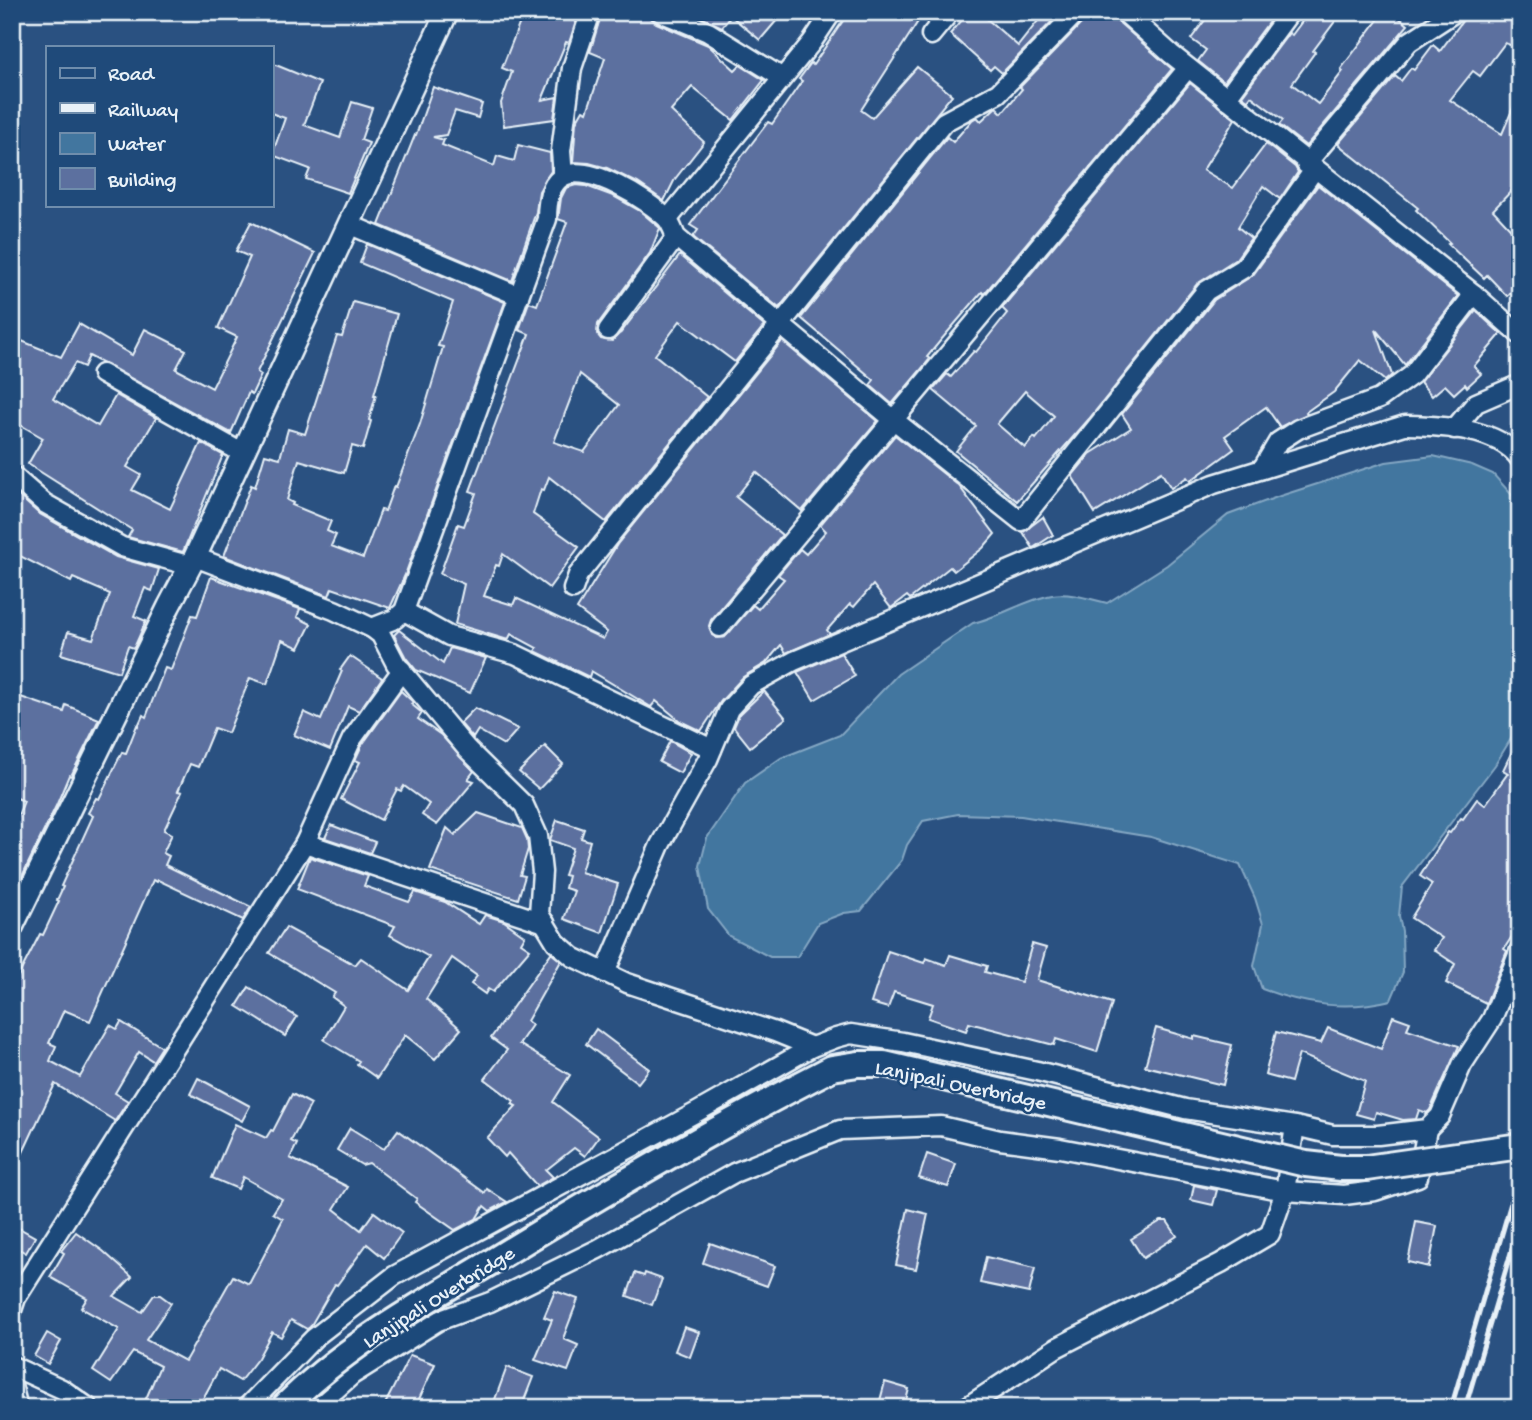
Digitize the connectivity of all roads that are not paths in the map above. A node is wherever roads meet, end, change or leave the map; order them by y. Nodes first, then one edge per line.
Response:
1 (447, 12) edge
2 (591, 12) edge
3 (660, 12) edge
4 (832, 12) edge
5 (950, 12) edge
6 (1077, 12) edge
7 (1124, 12) edge
8 (1290, 12) edge
9 (1455, 12) edge
10 (931, 35) dead end
11 (1188, 68) junction
12 (781, 77) junction
13 (1226, 99) junction
14 (1310, 167) junction
15 (562, 176) junction
16 (668, 219) junction
17 (348, 224) junction
18 (676, 237) junction
19 (1474, 294) junction
20 (519, 296) junction
21 (779, 325) junction
22 (608, 330) dead end
23 (1520, 335) edge
24 (102, 374) dead end
25 (1520, 384) edge
26 (894, 420) junction
27 (1454, 429) junction
28 (242, 453) junction
29 (1520, 459) edge
30 (1262, 469) junction
31 (12, 475) edge
32 (193, 561) junction
33 (573, 589) dead end
34 (404, 611) junction
35 (720, 627) dead end
36 (372, 628) junction
37 (402, 670) junction
38 (712, 748) junction
39 (305, 843) junction
40 (545, 923) junction
41 (12, 927) edge
42 (1520, 950) edge
43 (605, 972) junction
44 (812, 1047) junction
45 (1295, 1126) junction
46 (1427, 1129) junction
47 (1520, 1146) edge
48 (1285, 1191) junction
49 (12, 1310) edge
50 (12, 1366) edge
51 (12, 1385) edge
52 (18, 1408) edge
53 (89, 1408) edge
54 (246, 1408) edge
55 (283, 1408) edge
56 (315, 1408) edge
57 (965, 1408) edge

1 - 17 street
2 - 15 street
3 - 12 street
4 - 12 street
5 - 10 street
6 - 21 street
7 - 11 street
8 - 13 street
9 - 14 street
11 - 13 street
11 - 26 street
12 - 16 street
13 - 14 street
14 - 19 street
14 - 26 street
15 - 16 street
15 - 20 street
16 - 18 street
17 - 20 street
17 - 28 street
18 - 21 street
18 - 22 street
19 - 23 street
19 - 30 street
20 - 34 street
21 - 26 street
21 - 33 street
24 - 28 street
25 - 27 street
26 - 35 street
27 - 29 street
27 - 30 street
28 - 32 street
30 - 38 street
31 - 32 street
32 - 36 street
32 - 41 street
34 - 36 street
34 - 38 street
36 - 37 street
37 - 39 street
37 - 40 street
38 - 43 street
39 - 40 street
39 - 49 street
40 - 43 street
42 - 46 street
43 - 44 street
44 - 45 street
44 - 54 street
45 - 46 street
45 - 48 street
46 - 48 street
47 - 55 main road, Lanjipali Overbridge, bridge
48 - 56 street
48 - 57 street
50 - 53 street
51 - 52 street

